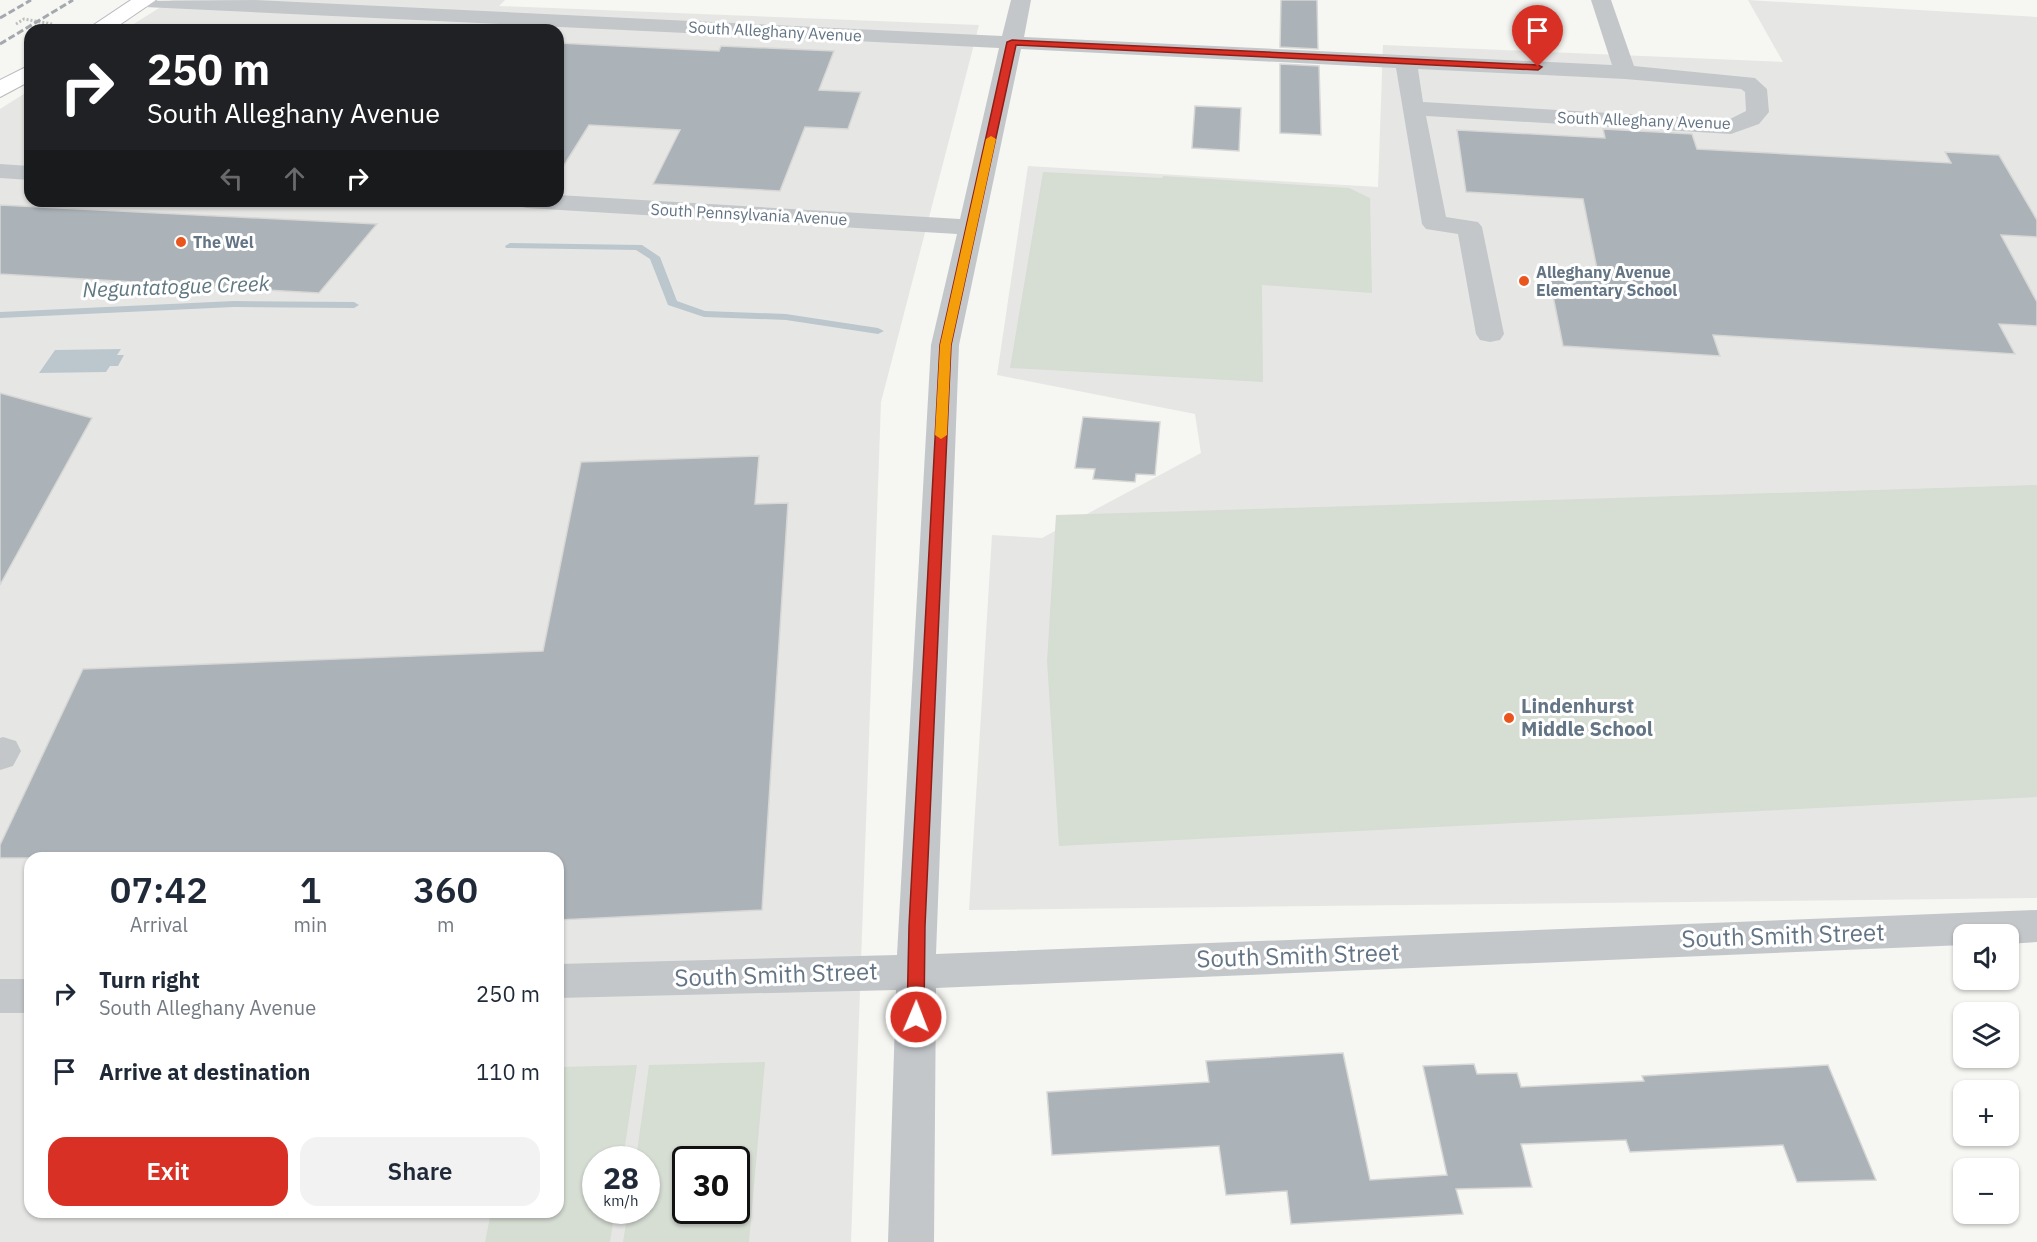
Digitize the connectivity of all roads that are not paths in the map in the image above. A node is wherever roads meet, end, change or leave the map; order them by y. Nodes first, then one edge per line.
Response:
1 (146, 0) edge
2 (1021, 0) edge
3 (1601, 0) edge
4 (108, 24) edge
5 (1012, 42) junction
6 (1406, 61) junction
7 (1625, 72) junction
8 (24, 76) edge
9 (0, 90) edge
10 (1413, 108) junction
11 (0, 171) edge
12 (24, 173) edge
13 (564, 203) edge
14 (972, 227) junction
15 (1490, 334) dead end
16 (2037, 926) edge
17 (917, 972) junction
18 (564, 981) edge
19 (0, 996) edge
20 (24, 996) edge
21 (911, 1242) edge

1 - 4 main road
1 - 5 street, South Alleghany Avenue
2 - 5 street
3 - 7 street
5 - 6 street, South Alleghany Avenue
5 - 14 street
6 - 7 street, South Alleghany Avenue
6 - 10 street
7 - 10 street, South Alleghany Avenue
8 - 9 main road
10 - 15 street
11 - 12 street
13 - 14 street, South Pennsylvania Avenue
14 - 17 street
16 - 17 street, South Smith Street
17 - 18 street, South Smith Street
17 - 21 street
19 - 20 street

